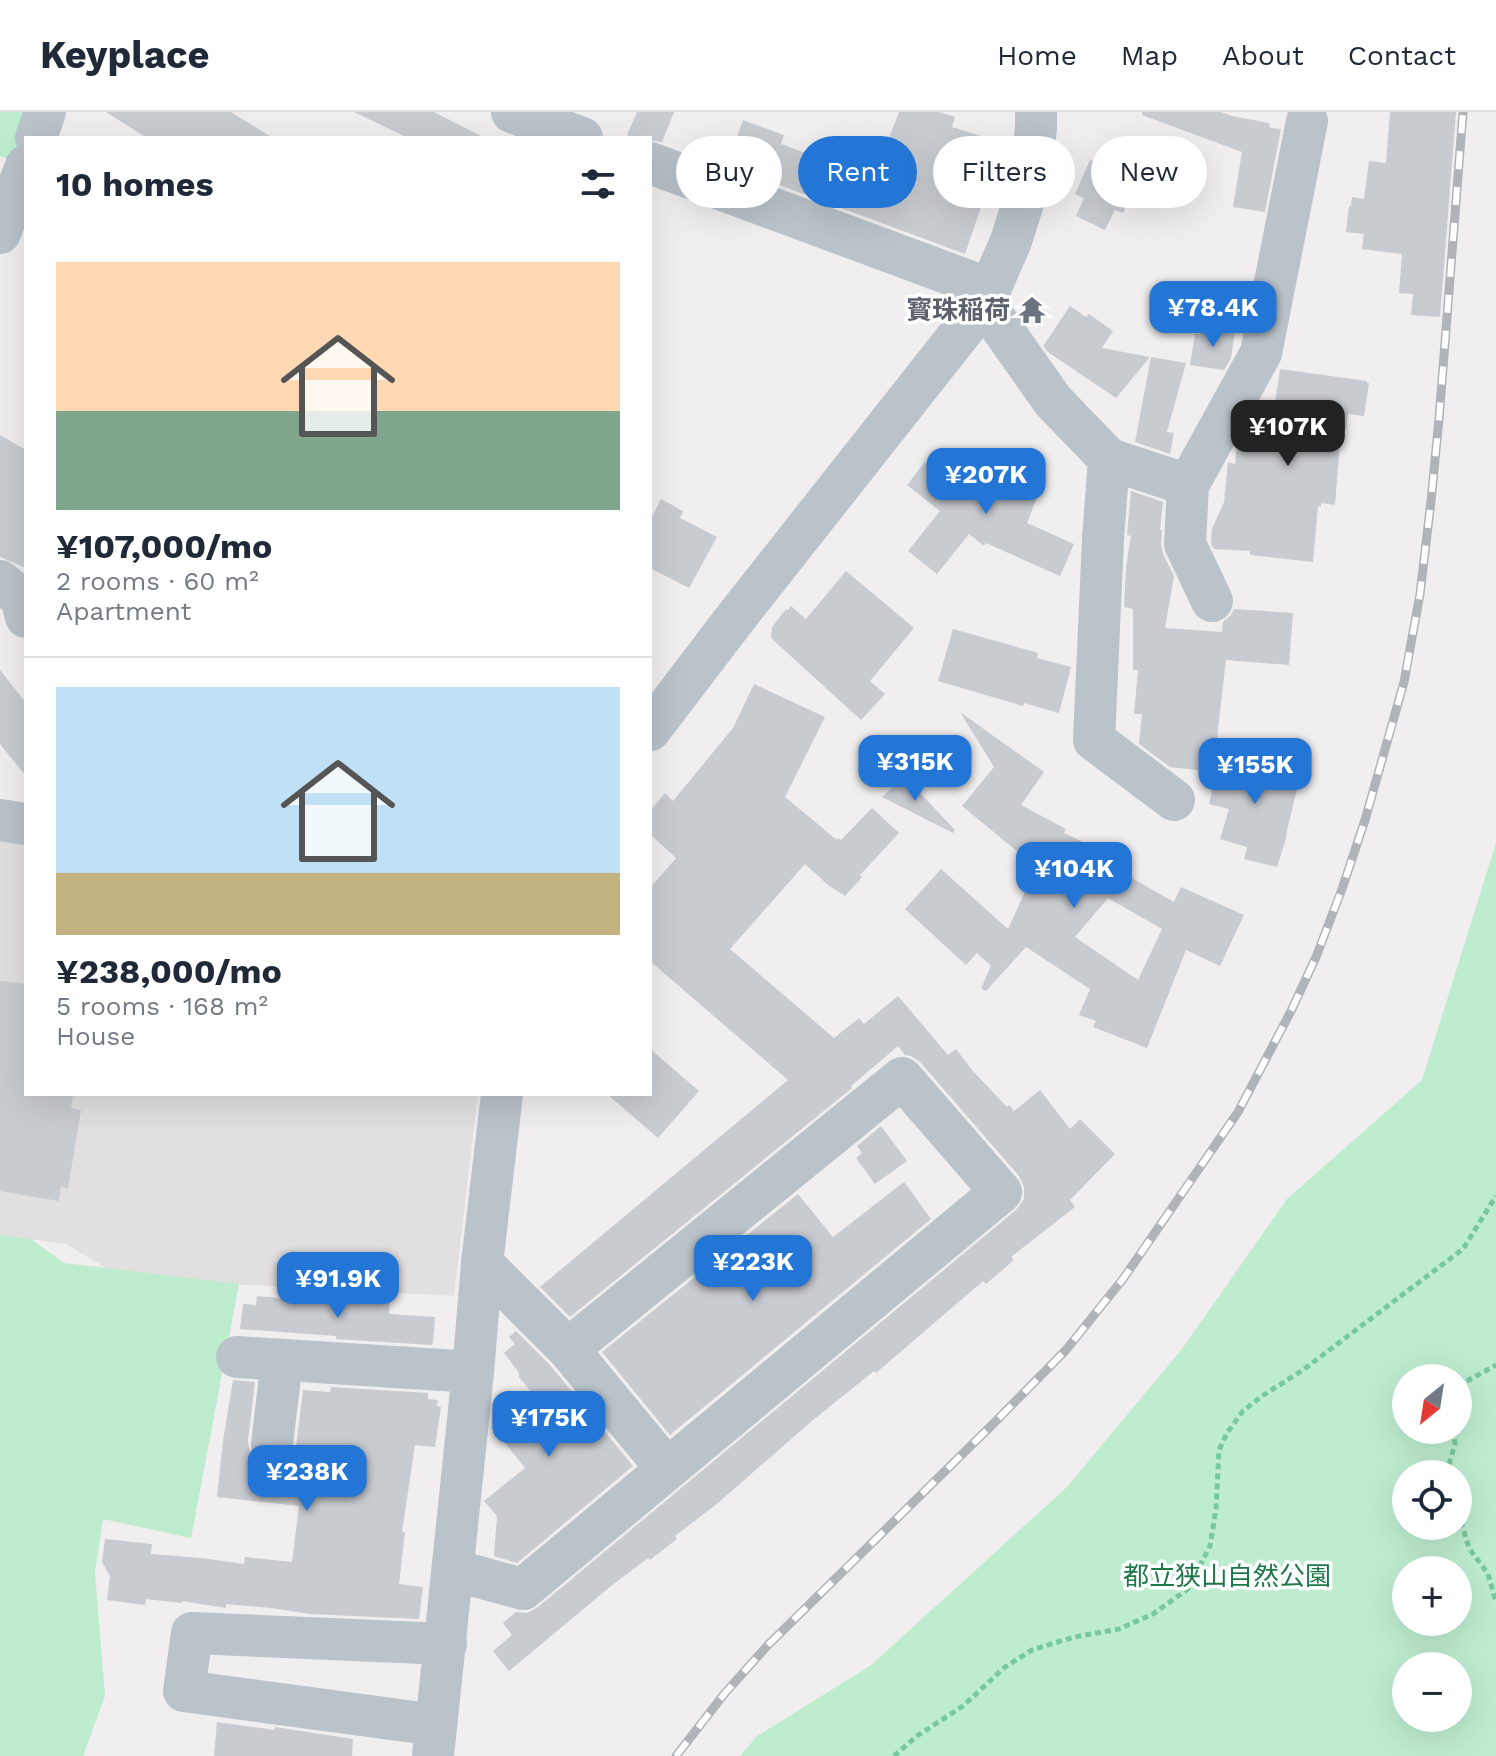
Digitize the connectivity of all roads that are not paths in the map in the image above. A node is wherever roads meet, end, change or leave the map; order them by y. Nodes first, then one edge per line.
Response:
1 (45, 112) edge
2 (512, 112) edge
3 (1036, 112) edge
4 (1307, 121) dead end
5 (37, 136) edge
6 (577, 136) edge
7 (652, 164) edge
8 (24, 171) edge
9 (0, 233) edge
10 (987, 296) junction
11 (1109, 459) junction
12 (1188, 485) junction
13 (0, 581) edge
14 (1212, 601) dead end
15 (24, 609) edge
16 (652, 727) edge
17 (1174, 800) dead end
18 (0, 820) edge
19 (24, 824) edge
20 (502, 1096) edge
21 (482, 1263) junction
22 (568, 1349) junction
23 (237, 1357) dead end
24 (282, 1360) junction
25 (473, 1372) junction
26 (272, 1444) dead end
27 (667, 1469) junction
28 (453, 1570) junction
29 (446, 1644) junction
30 (435, 1741) edge

1 - 5 street
2 - 6 street
3 - 10 street
4 - 12 street
7 - 10 street
8 - 9 street
10 - 11 street
10 - 16 street
11 - 12 street
11 - 17 street
12 - 14 street
13 - 15 street
18 - 19 street
20 - 21 street
21 - 22 street
21 - 25 street
22 - 27 street
22 - 27 street
23 - 24 street
24 - 25 street
24 - 26 street
25 - 28 street
27 - 28 street
28 - 29 street
29 - 30 street
29 - 30 street

